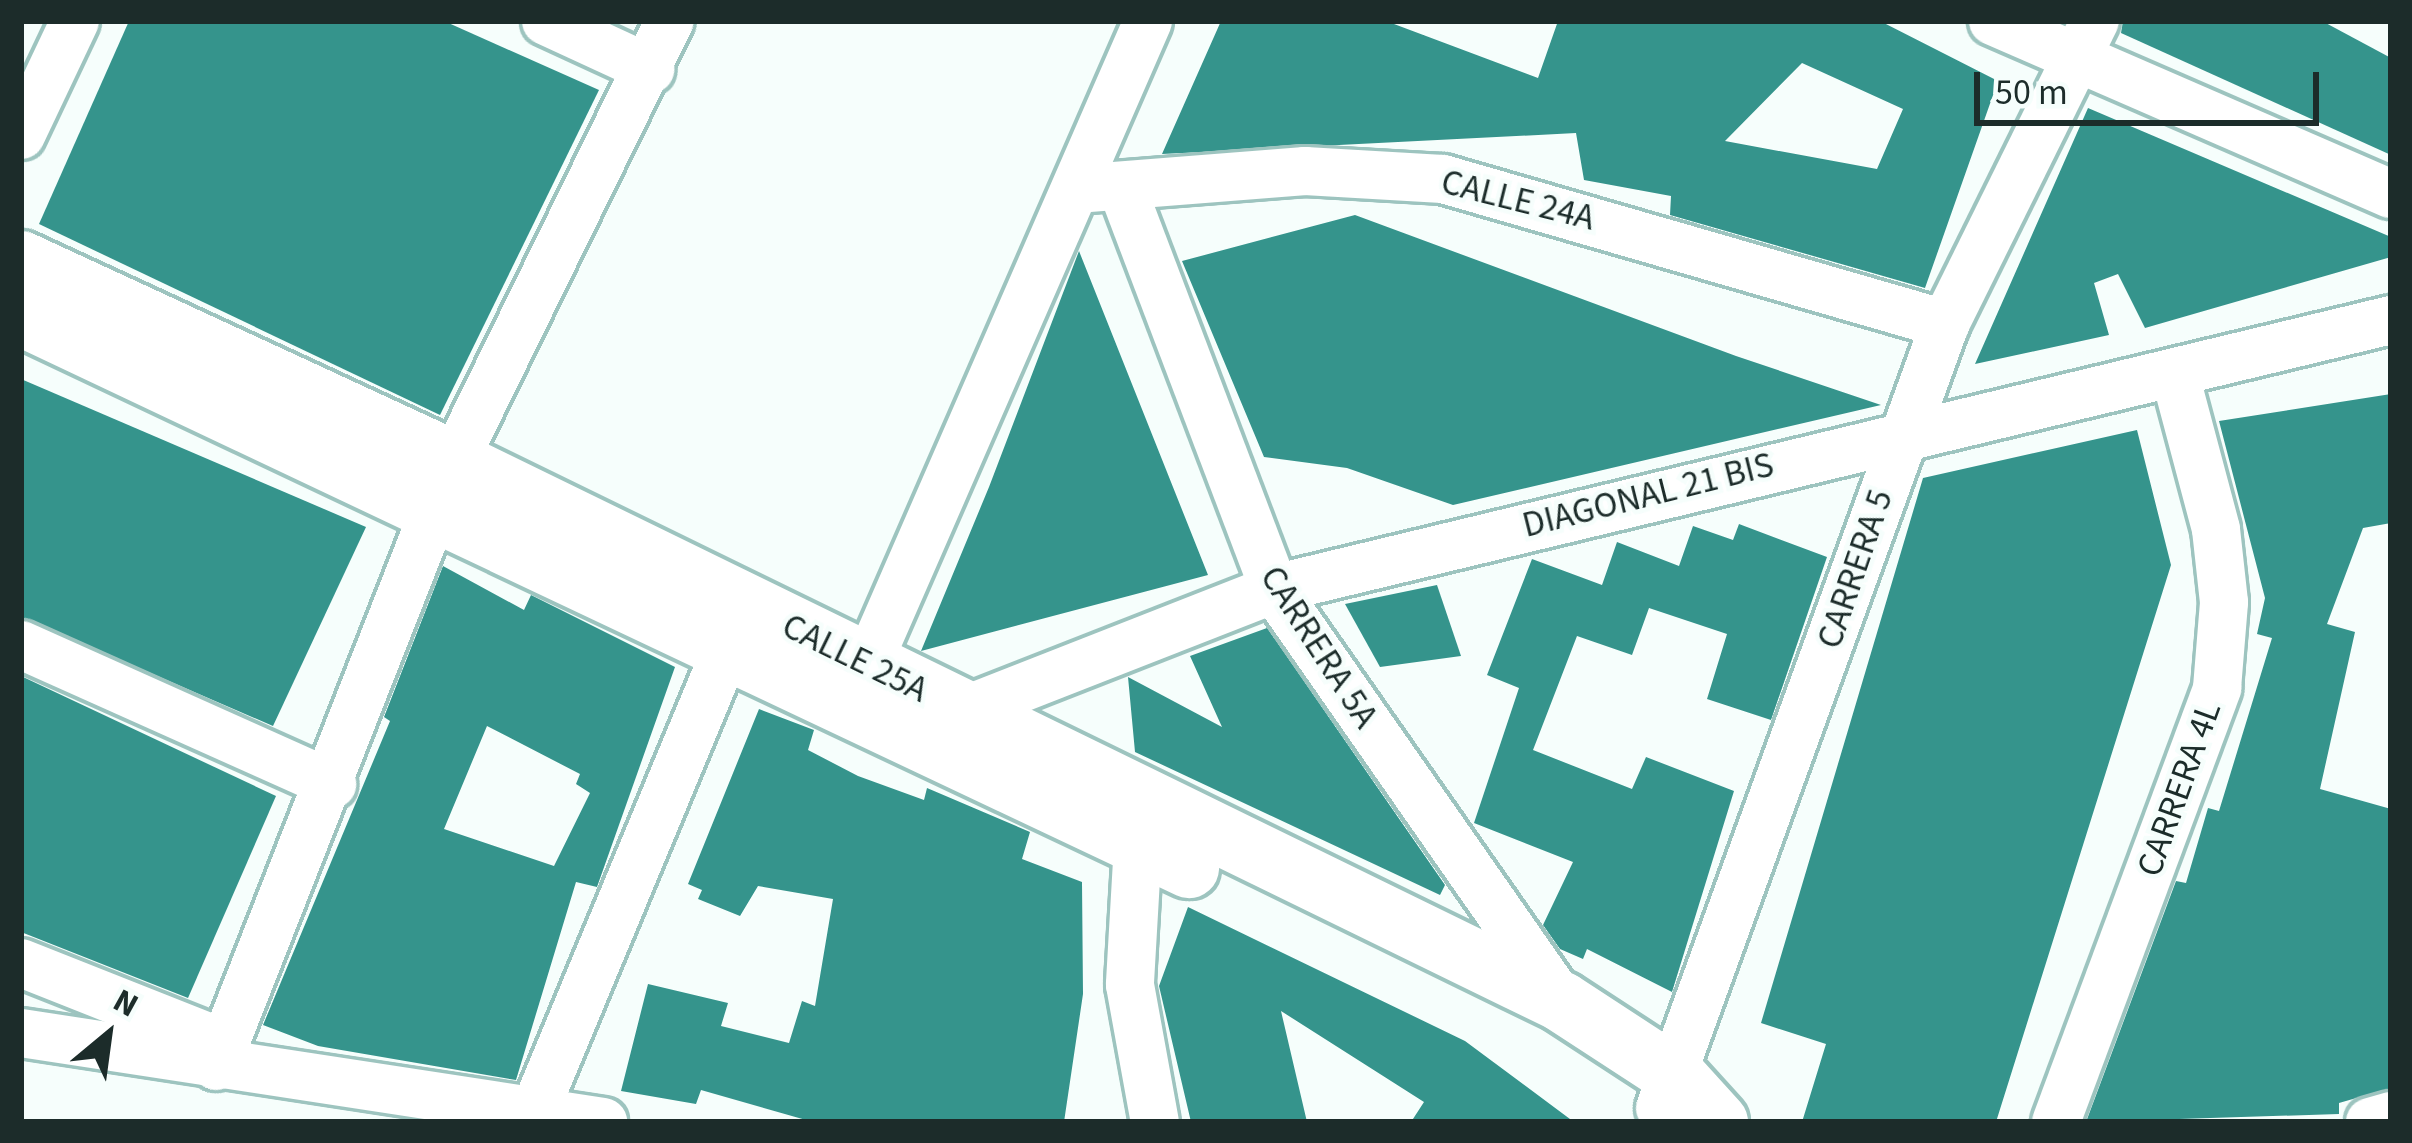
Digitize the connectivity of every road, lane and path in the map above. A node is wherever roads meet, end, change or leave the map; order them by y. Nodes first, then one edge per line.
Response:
1 (75, 21) edge
2 (545, 21) edge
3 (670, 21) edge
4 (1148, 21) edge
5 (1994, 21) edge
6 (2087, 38) edge
7 (650, 69) junction
8 (21, 134) edge
9 (1099, 188) junction
10 (2391, 194) edge
11 (21, 261) edge
12 (21, 316) edge
13 (2391, 320) edge
14 (1945, 325) junction
15 (2175, 375) junction
16 (1904, 430) junction
17 (444, 485) junction
18 (1274, 589) junction
19 (736, 626) junction
20 (21, 645) edge
21 (858, 685) junction
22 (955, 732) junction
23 (332, 784) junction
24 (1137, 820) junction
25 (21, 963) edge
26 (1562, 1002) junction
27 (21, 1033) edge
28 (221, 1055) junction
29 (1669, 1102) edge
30 (2391, 1116) edge
31 (532, 1117) edge
32 (604, 1122) edge
33 (1154, 1122) edge
34 (1718, 1122) edge
35 (2056, 1122) edge
36 (2370, 1122) edge

1 - 8 street
2 - 7 street
3 - 7 street
4 - 9 street
5 - 6 street
6 - 10 street
6 - 14 street, CARRERA 5
7 - 17 street
9 - 14 street, CALLE 24A
9 - 18 street, CARRERA 5A
9 - 21 street
11 - 17 street, CALLE 25A
12 - 17 street, CALLE 25A
13 - 15 street, DIAGONAL 21 BIS
14 - 16 street, CARRERA 5
15 - 16 street, DIAGONAL 21 BIS
15 - 35 street, CARRERA 4L
16 - 18 street, DIAGONAL 21 BIS
16 - 29 street, CARRERA 5
17 - 19 street, CALLE 25A
17 - 23 street
18 - 22 street, DIAGONAL 21 BIS
18 - 26 street, CARRERA 5A
19 - 21 street, CALLE 25A
19 - 31 street
20 - 23 street
21 - 22 street, CALLE 25A
22 - 24 street, CALLE 25A
23 - 28 street
24 - 26 street, CALLE 25A
24 - 29 street, CALLE 25A
24 - 33 street
25 - 28 street
26 - 29 street, CALLE 25A
27 - 28 street
28 - 31 street
29 - 34 street
30 - 36 street
31 - 32 street

